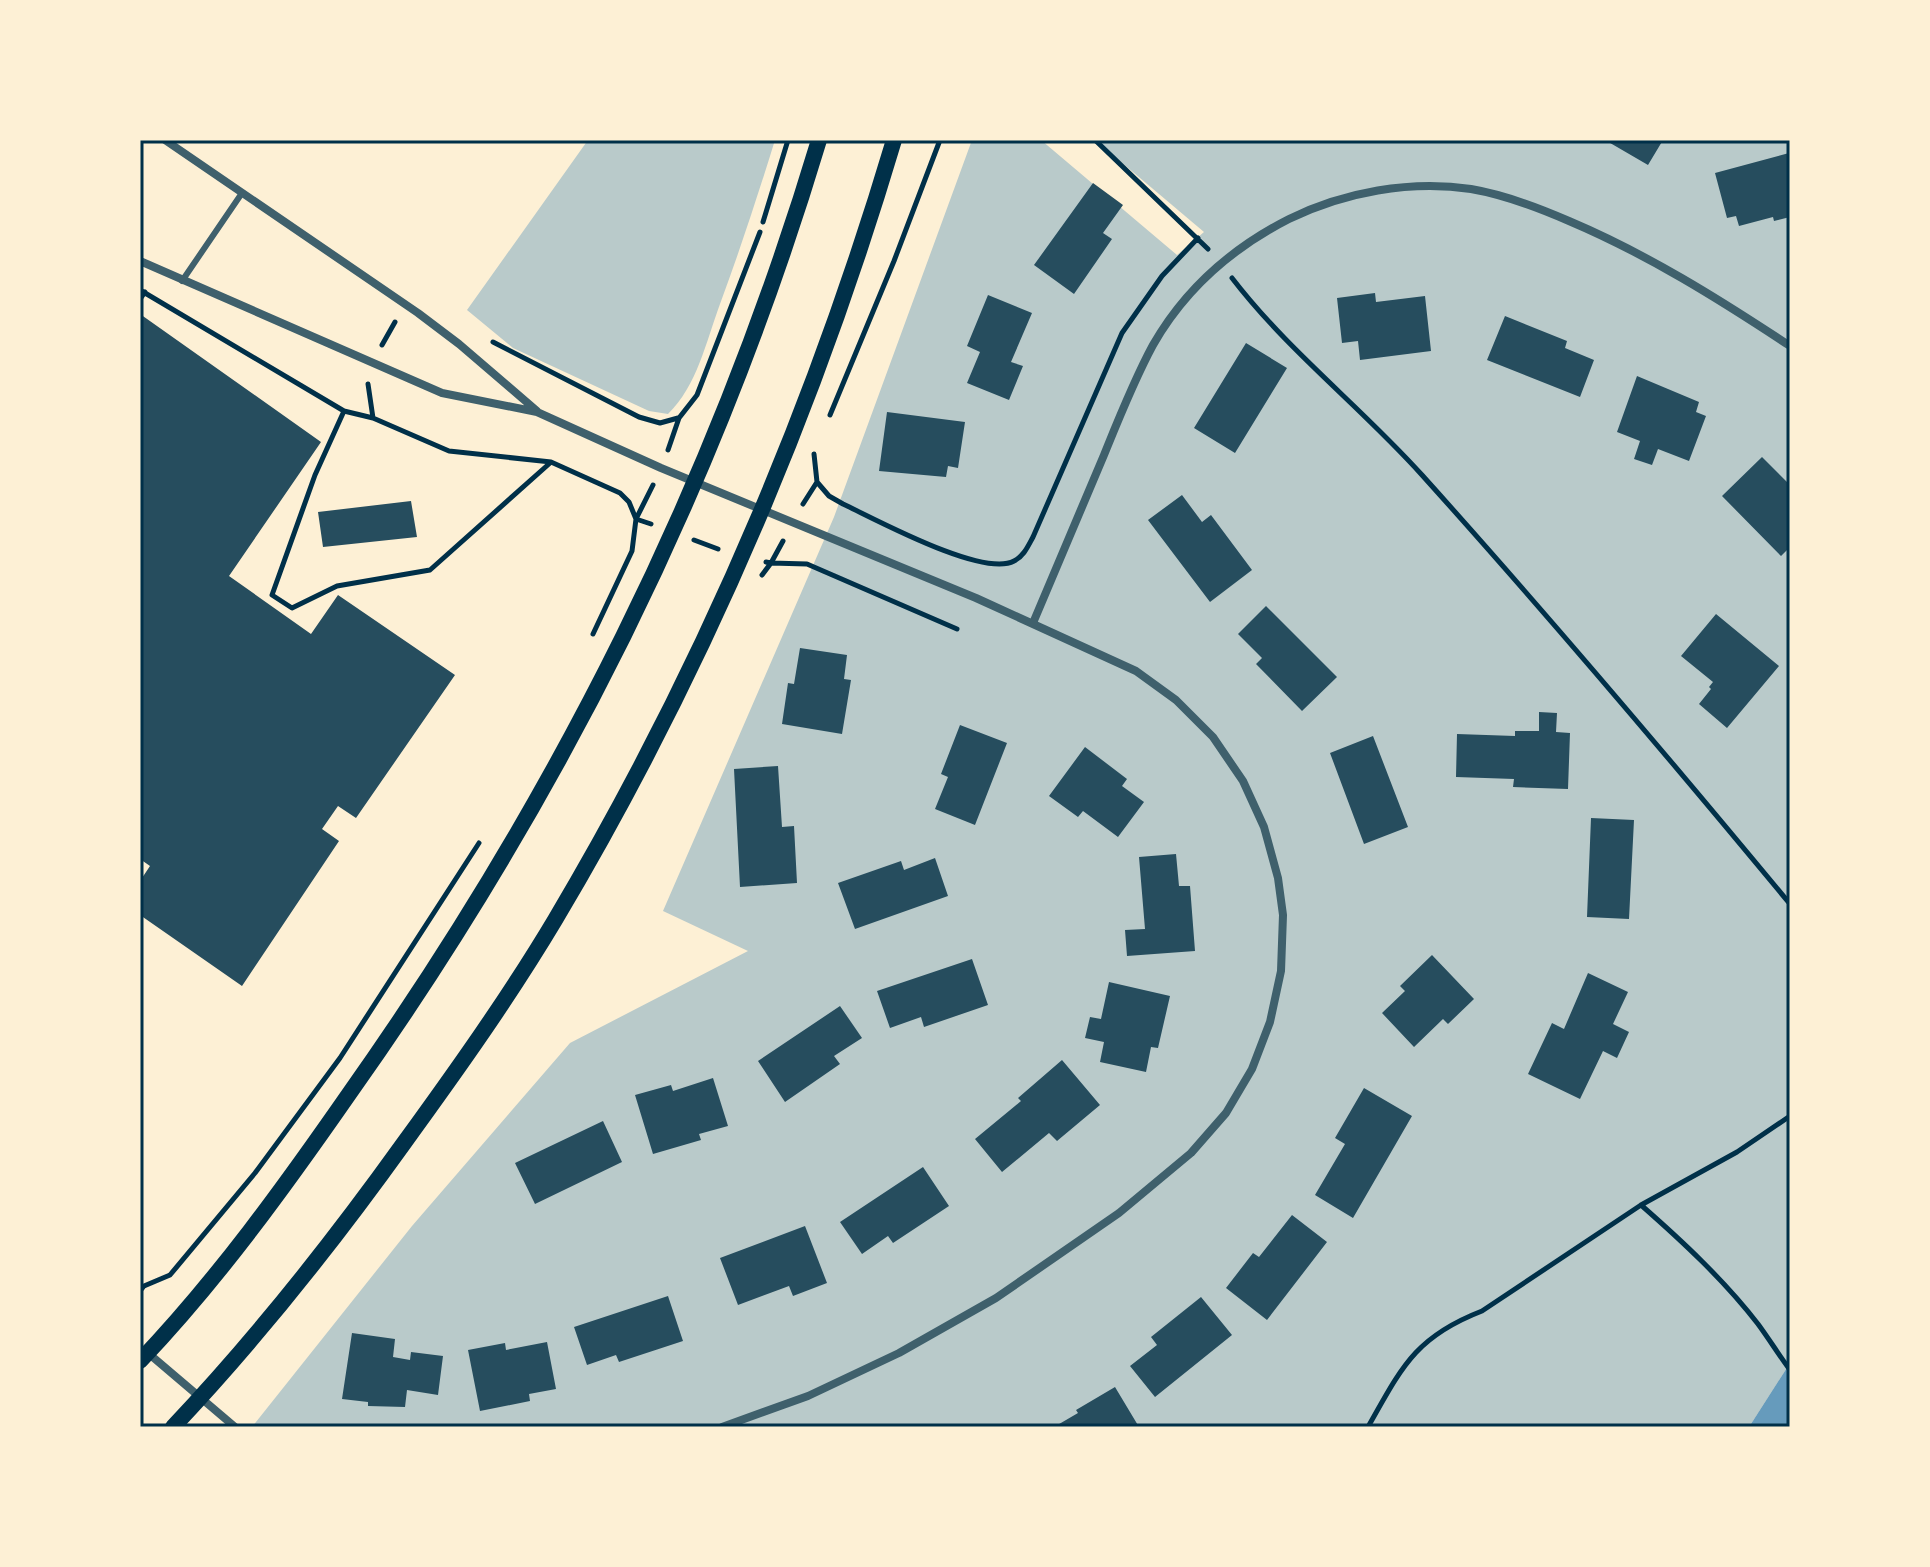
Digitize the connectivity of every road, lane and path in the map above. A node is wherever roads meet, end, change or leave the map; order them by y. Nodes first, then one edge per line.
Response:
1 (165, 140) edge
2 (788, 140) edge
3 (819, 140) edge
4 (894, 140) edge
5 (940, 140) edge
6 (1095, 140) edge
7 (242, 193) junction
8 (1198, 238) junction
9 (140, 261) edge
10 (1220, 262) junction
11 (182, 281) junction
12 (142, 291) edge
13 (140, 299) edge
14 (395, 321) dead end
15 (493, 342) dead end
16 (381, 346) dead end
17 (1790, 346) edge
18 (344, 411) junction
19 (537, 412) junction
20 (826, 424) dead end
21 (817, 445) dead end
22 (551, 462) junction
23 (696, 482) junction
24 (817, 482) junction
25 (761, 510) junction
26 (792, 522) junction
27 (771, 563) dead end
28 (1033, 623) junction
29 (957, 629) dead end
30 (590, 640) dead end
31 (484, 834) dead end
32 (1790, 904) edge
33 (1790, 1116) edge
34 (1641, 1205) junction
35 (141, 1288) edge
36 (144, 1357) edge
37 (1788, 1367) edge
38 (200, 1398) junction
39 (173, 1427) edge
40 (235, 1427) edge
41 (722, 1427) edge
42 (1368, 1427) edge

1 - 7 street
2 - 15 path
3 - 23 main road
4 - 25 main road
5 - 20 path
6 - 8 path
7 - 11 lane
7 - 19 street
8 - 10 path
8 - 24 path
9 - 11 street
10 - 17 street
10 - 28 street
10 - 32 path
11 - 19 street
12 - 13 path
12 - 18 path
14 - 16 path
18 - 22 path
18 - 22 path
19 - 23 street
21 - 24 path
22 - 30 path
23 - 25 street
23 - 36 main road
24 - 26 path
25 - 26 street
25 - 38 main road
26 - 28 street
27 - 29 path
28 - 41 street
31 - 35 path
33 - 34 path
34 - 37 path
34 - 42 path
36 - 38 street
38 - 39 main road
38 - 40 street

